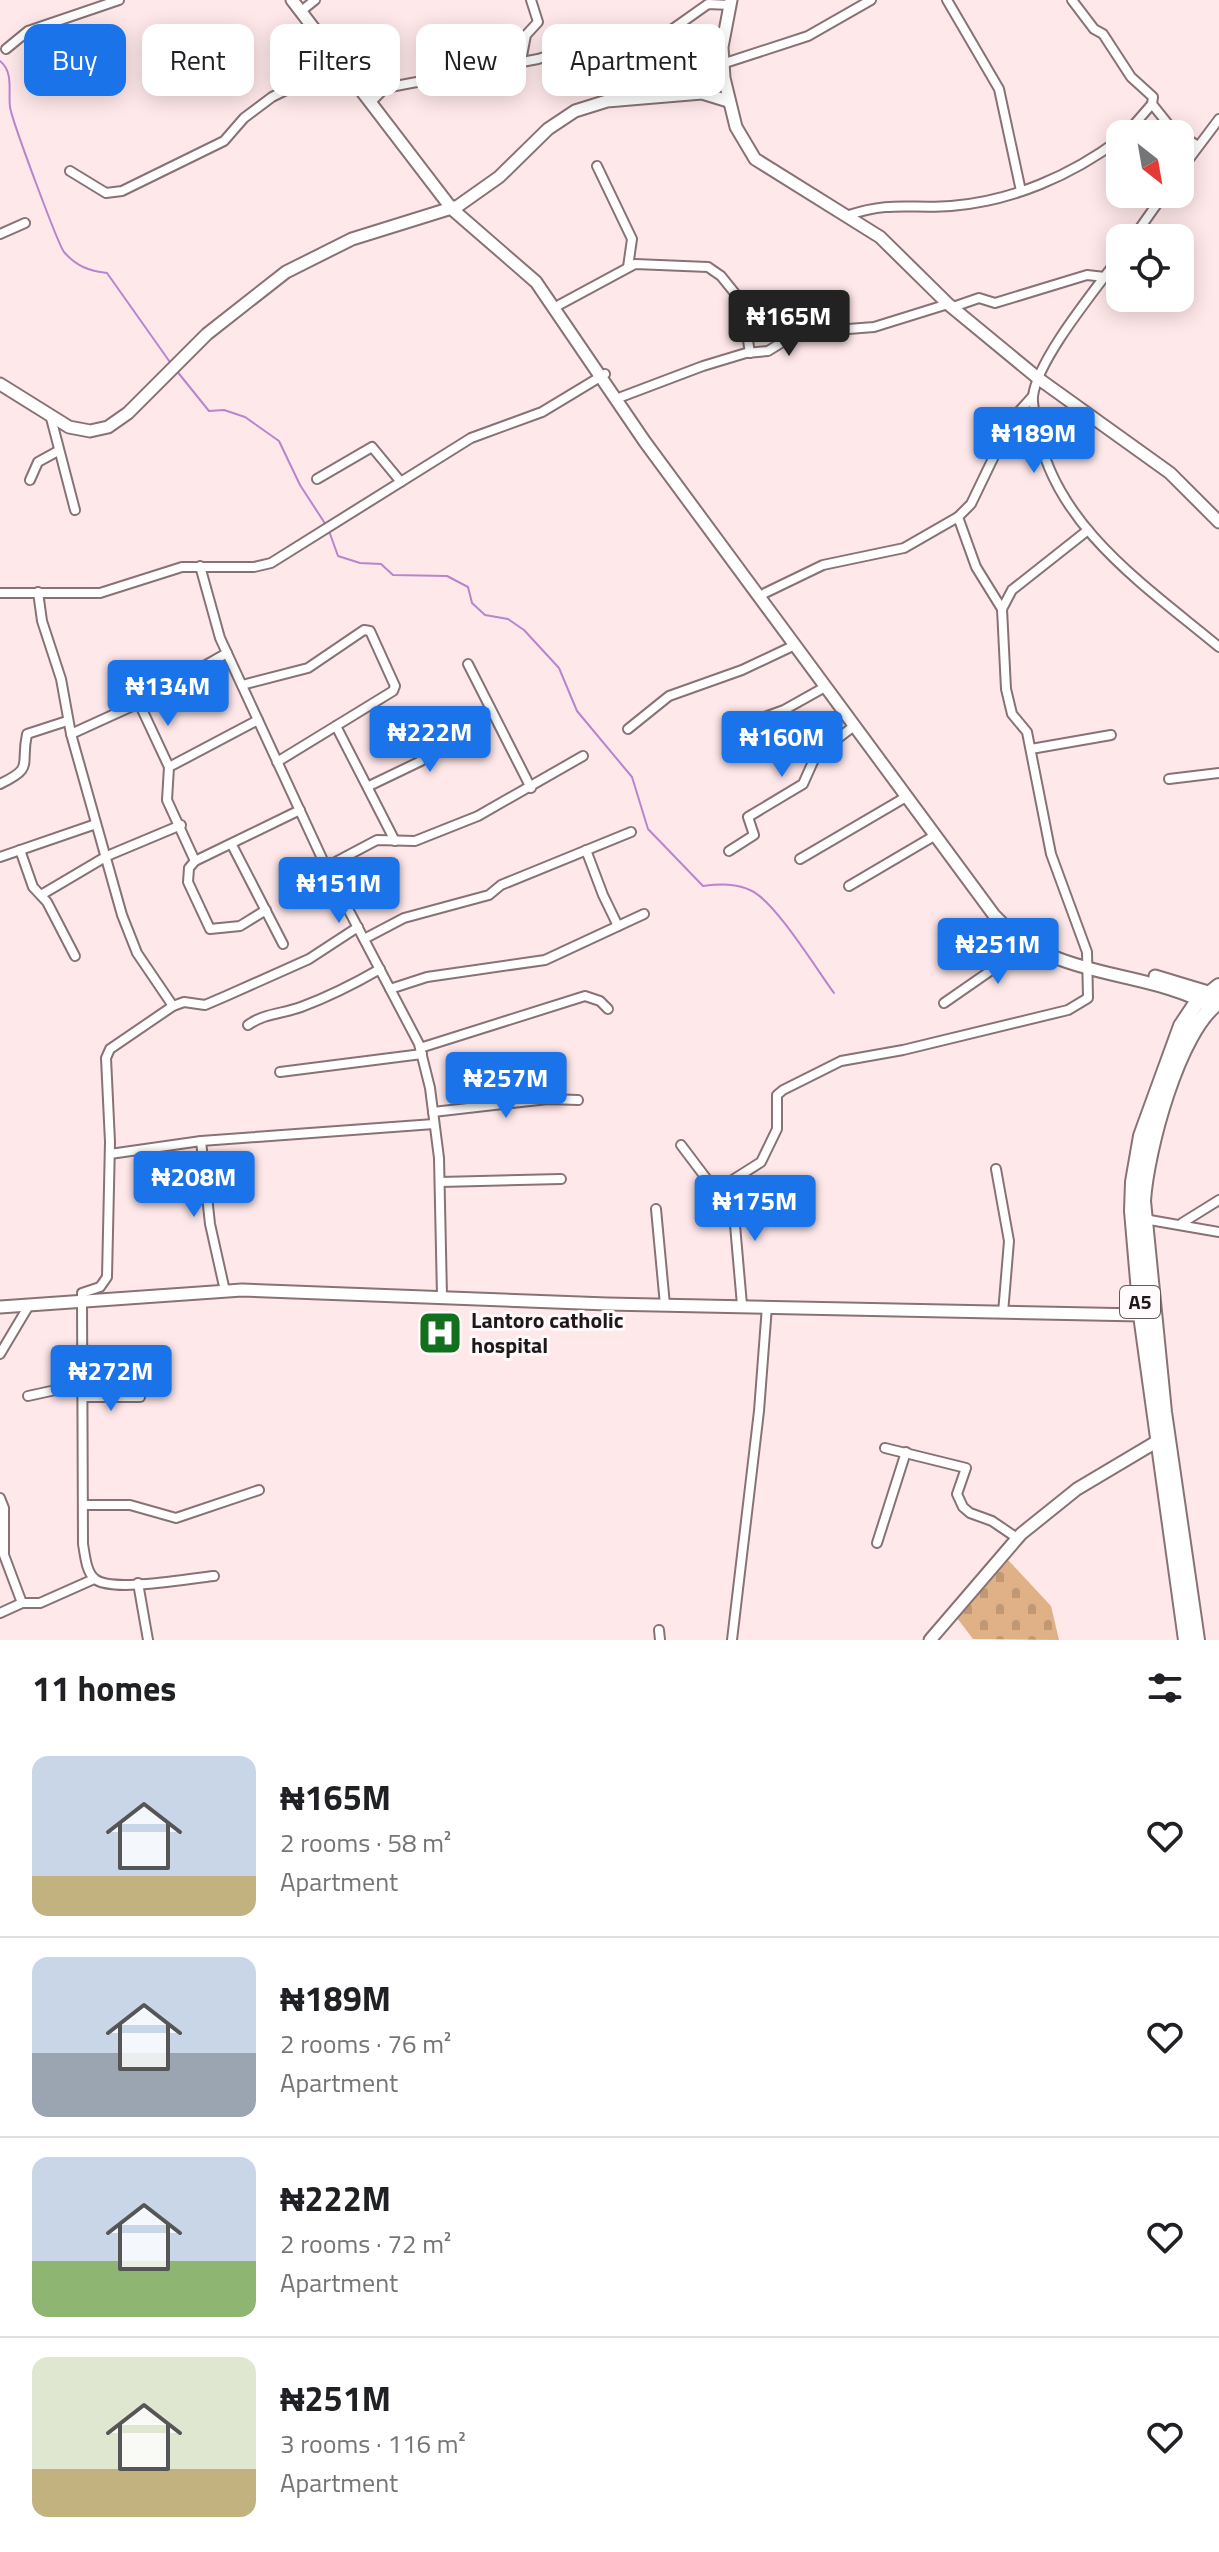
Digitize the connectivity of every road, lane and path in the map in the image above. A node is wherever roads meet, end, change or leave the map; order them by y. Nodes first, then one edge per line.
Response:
1 (119, 0) edge
2 (292, 0) edge
3 (315, 0) edge
4 (531, 0) edge
5 (871, 0) edge
6 (947, 0) edge
7 (1072, 0) edge
8 (731, 3) edge
9 (302, 4) edge
10 (310, 24) edge
11 (526, 35) edge
12 (725, 44) edge
13 (6, 49) dead end
14 (526, 60) edge
15 (725, 63) edge
16 (416, 82) edge
17 (725, 84) edge
18 (274, 96) edge
19 (365, 96) edge
20 (673, 96) edge
21 (712, 96) edge
22 (374, 99) junction
23 (728, 101) junction
24 (1152, 104) junction
25 (1219, 119) edge
26 (1138, 120) edge
27 (1198, 146) junction
28 (1106, 150) edge
29 (1194, 152) edge
30 (597, 166) dead end
31 (70, 171) dead end
32 (1021, 191) junction
33 (455, 208) junction
34 (849, 215) junction
35 (25, 223) dead end
36 (0, 234) edge
37 (628, 267) junction
38 (1105, 277) joint
39 (559, 305) junction
40 (950, 306) junction
41 (750, 353) junction
42 (602, 375) junction
43 (1039, 379) junction
44 (0, 384) edge
45 (1033, 396) junction
46 (621, 397) junction
47 (51, 418) junction
48 (58, 451) junction
49 (317, 479) dead end
50 (30, 480) dead end
51 (401, 482) junction
52 (75, 510) dead end
53 (958, 517) junction
54 (1219, 522) edge
55 (1088, 530) junction
56 (200, 566) junction
57 (38, 592) junction
58 (0, 593) edge
59 (765, 593) junction
60 (1002, 609) junction
61 (795, 645) junction
62 (1219, 647) edge
63 (227, 653) junction
64 (468, 664) dead end
65 (242, 685) junction
66 (825, 687) junction
67 (139, 703) junction
68 (258, 720) junction
69 (67, 721) junction
70 (748, 723) dead end
71 (336, 726) junction
72 (854, 726) junction
73 (410, 727) dead end
74 (628, 729) dead end
75 (71, 734) junction
76 (1111, 735) dead end
77 (1031, 749) junction
78 (583, 756) dead end
79 (277, 762) junction
80 (169, 767) junction
81 (1219, 773) edge
82 (1169, 779) dead end
83 (1, 781) edge
84 (369, 786) junction
85 (531, 788) junction
86 (906, 797) junction
87 (300, 810) junction
88 (96, 824) junction
89 (181, 825) junction
90 (631, 832) dead end
91 (934, 836) junction
92 (395, 841) junction
93 (232, 845) junction
94 (20, 850) junction
95 (586, 850) junction
96 (729, 851) dead end
97 (107, 856) junction
98 (0, 857) edge
99 (800, 859) dead end
100 (195, 861) junction
101 (326, 867) junction
102 (849, 886) dead end
103 (41, 895) junction
104 (266, 910) junction
105 (644, 914) dead end
106 (618, 926) junction
107 (358, 927) junction
108 (364, 939) junction
109 (1030, 943) junction
110 (283, 944) dead end
111 (75, 956) dead end
112 (1090, 967) junction
113 (380, 969) junction
114 (390, 989) junction
115 (1211, 995) edge
116 (944, 1003) dead end
117 (173, 1006) junction
118 (608, 1009) dead end
119 (248, 1025) dead end
120 (421, 1051) junction
121 (280, 1072) dead end
122 (578, 1100) dead end
123 (433, 1112) junction
124 (434, 1124) junction
125 (201, 1141) junction
126 (681, 1145) dead end
127 (110, 1154) junction
128 (996, 1169) dead end
129 (561, 1179) dead end
130 (440, 1182) junction
131 (718, 1194) junction
132 (1219, 1200) edge
133 (656, 1209) dead end
134 (1144, 1219) junction
135 (1182, 1223) junction
136 (1219, 1232) edge
137 (225, 1291) junction
138 (442, 1296) junction
139 (82, 1301) junction
140 (665, 1305) junction
141 (742, 1305) junction
142 (767, 1306) junction
143 (0, 1307) edge
144 (28, 1307) junction
145 (1003, 1313) junction
146 (1141, 1315) junction
147 (0, 1354) edge
148 (83, 1384) junction
149 (28, 1396) dead end
150 (83, 1397) junction
151 (140, 1397) dead end
152 (1156, 1442) junction
153 (885, 1448) dead end
154 (906, 1452) junction
155 (259, 1490) dead end
156 (0, 1498) edge
157 (83, 1505) junction
158 (1017, 1538) junction
159 (877, 1543) dead end
160 (214, 1576) dead end
161 (94, 1579) junction
162 (138, 1583) junction
163 (22, 1603) junction
164 (0, 1613) edge
165 (659, 1630) dead end
166 (148, 1640) edge
167 (660, 1640) edge
168 (732, 1640) edge
169 (930, 1640) edge
170 (1186, 1640) edge
171 (1197, 1640) edge

1 - 13 street
2 - 10 street
3 - 9 street
4 - 11 street
5 - 15 street
6 - 32 street
7 - 24 street
8 - 12 street
8 - 14 street
9 - 22 street
16 - 22 street
17 - 23 street
18 - 31 street
19 - 33 street
20 - 33 street
21 - 23 street
22 - 33 street
23 - 34 street
24 - 26 street
24 - 27 street
25 - 27 street
27 - 29 street
28 - 32 street
30 - 37 street
32 - 34 street
33 - 39 street
33 - 42 street
33 - 47 street
34 - 40 street
35 - 36 street
37 - 39 street
37 - 41 street
38 - 40 street
38 - 43 street
39 - 42 street
40 - 41 street
40 - 43 street
41 - 46 street
42 - 46 street
42 - 51 street
42 - 61 street
43 - 45 street
43 - 54 street
44 - 47 street
45 - 53 street
45 - 55 street
46 - 59 street
47 - 48 street
48 - 50 street
48 - 52 street
49 - 51 street
51 - 56 street
53 - 59 street
53 - 60 street
55 - 60 street
55 - 62 street
56 - 57 street
56 - 63 street
57 - 58 street
57 - 69 street
59 - 109 street
60 - 77 street
61 - 66 street
61 - 74 street
63 - 65 street
63 - 67 street
64 - 85 street
65 - 68 street
65 - 71 street
66 - 70 street
66 - 72 street
67 - 75 street
67 - 80 street
68 - 79 street
68 - 80 street
69 - 75 street
69 - 83 street
71 - 79 street
71 - 84 street
72 - 86 street
72 - 96 street
73 - 84 street
75 - 88 street
76 - 77 street
77 - 112 street
78 - 85 street
79 - 87 street
80 - 89 street
81 - 82 street
84 - 92 street
85 - 92 street
86 - 91 street
86 - 99 street
87 - 93 street
87 - 101 street
88 - 94 street
88 - 97 street
89 - 97 street
89 - 100 street
90 - 95 street
91 - 102 street
91 - 109 street
92 - 101 street
93 - 100 street
93 - 104 street
94 - 98 street
94 - 103 street
95 - 106 street
95 - 108 street
97 - 103 street
97 - 117 street
100 - 104 street
101 - 107 street
103 - 111 street
104 - 110 street
105 - 106 street
106 - 114 street
107 - 108 street
107 - 117 street
108 - 113 street
109 - 112 street
109 - 116 street
112 - 115 street
112 - 131 street
113 - 114 street
113 - 119 street
114 - 120 street
115 - 134 highway, A5
115 - 146 highway, A5
117 - 127 street
118 - 120 street
120 - 121 street
120 - 123 street
122 - 123 street
123 - 124 street
124 - 125 street
124 - 130 street
125 - 127 street
125 - 137 street
126 - 131 street
127 - 139 street
128 - 145 street
129 - 130 street
130 - 138 street
131 - 141 street
132 - 135 street
133 - 140 street
134 - 135 street
134 - 171 highway, A5
135 - 136 street
137 - 138 street
137 - 139 street
138 - 140 street
139 - 144 street
139 - 148 street
140 - 141 street
141 - 142 street
142 - 145 street
142 - 168 street
143 - 144 street
144 - 147 street
145 - 146 street
146 - 152 highway, A5
148 - 149 street
148 - 150 street
150 - 151 street
150 - 157 street
152 - 158 street
152 - 170 highway, A5
153 - 154 street
154 - 158 street
154 - 159 street
155 - 157 street
156 - 163 street
157 - 161 street
158 - 169 street
160 - 162 street
161 - 162 street
161 - 163 street
162 - 166 street
163 - 164 street
165 - 167 street

